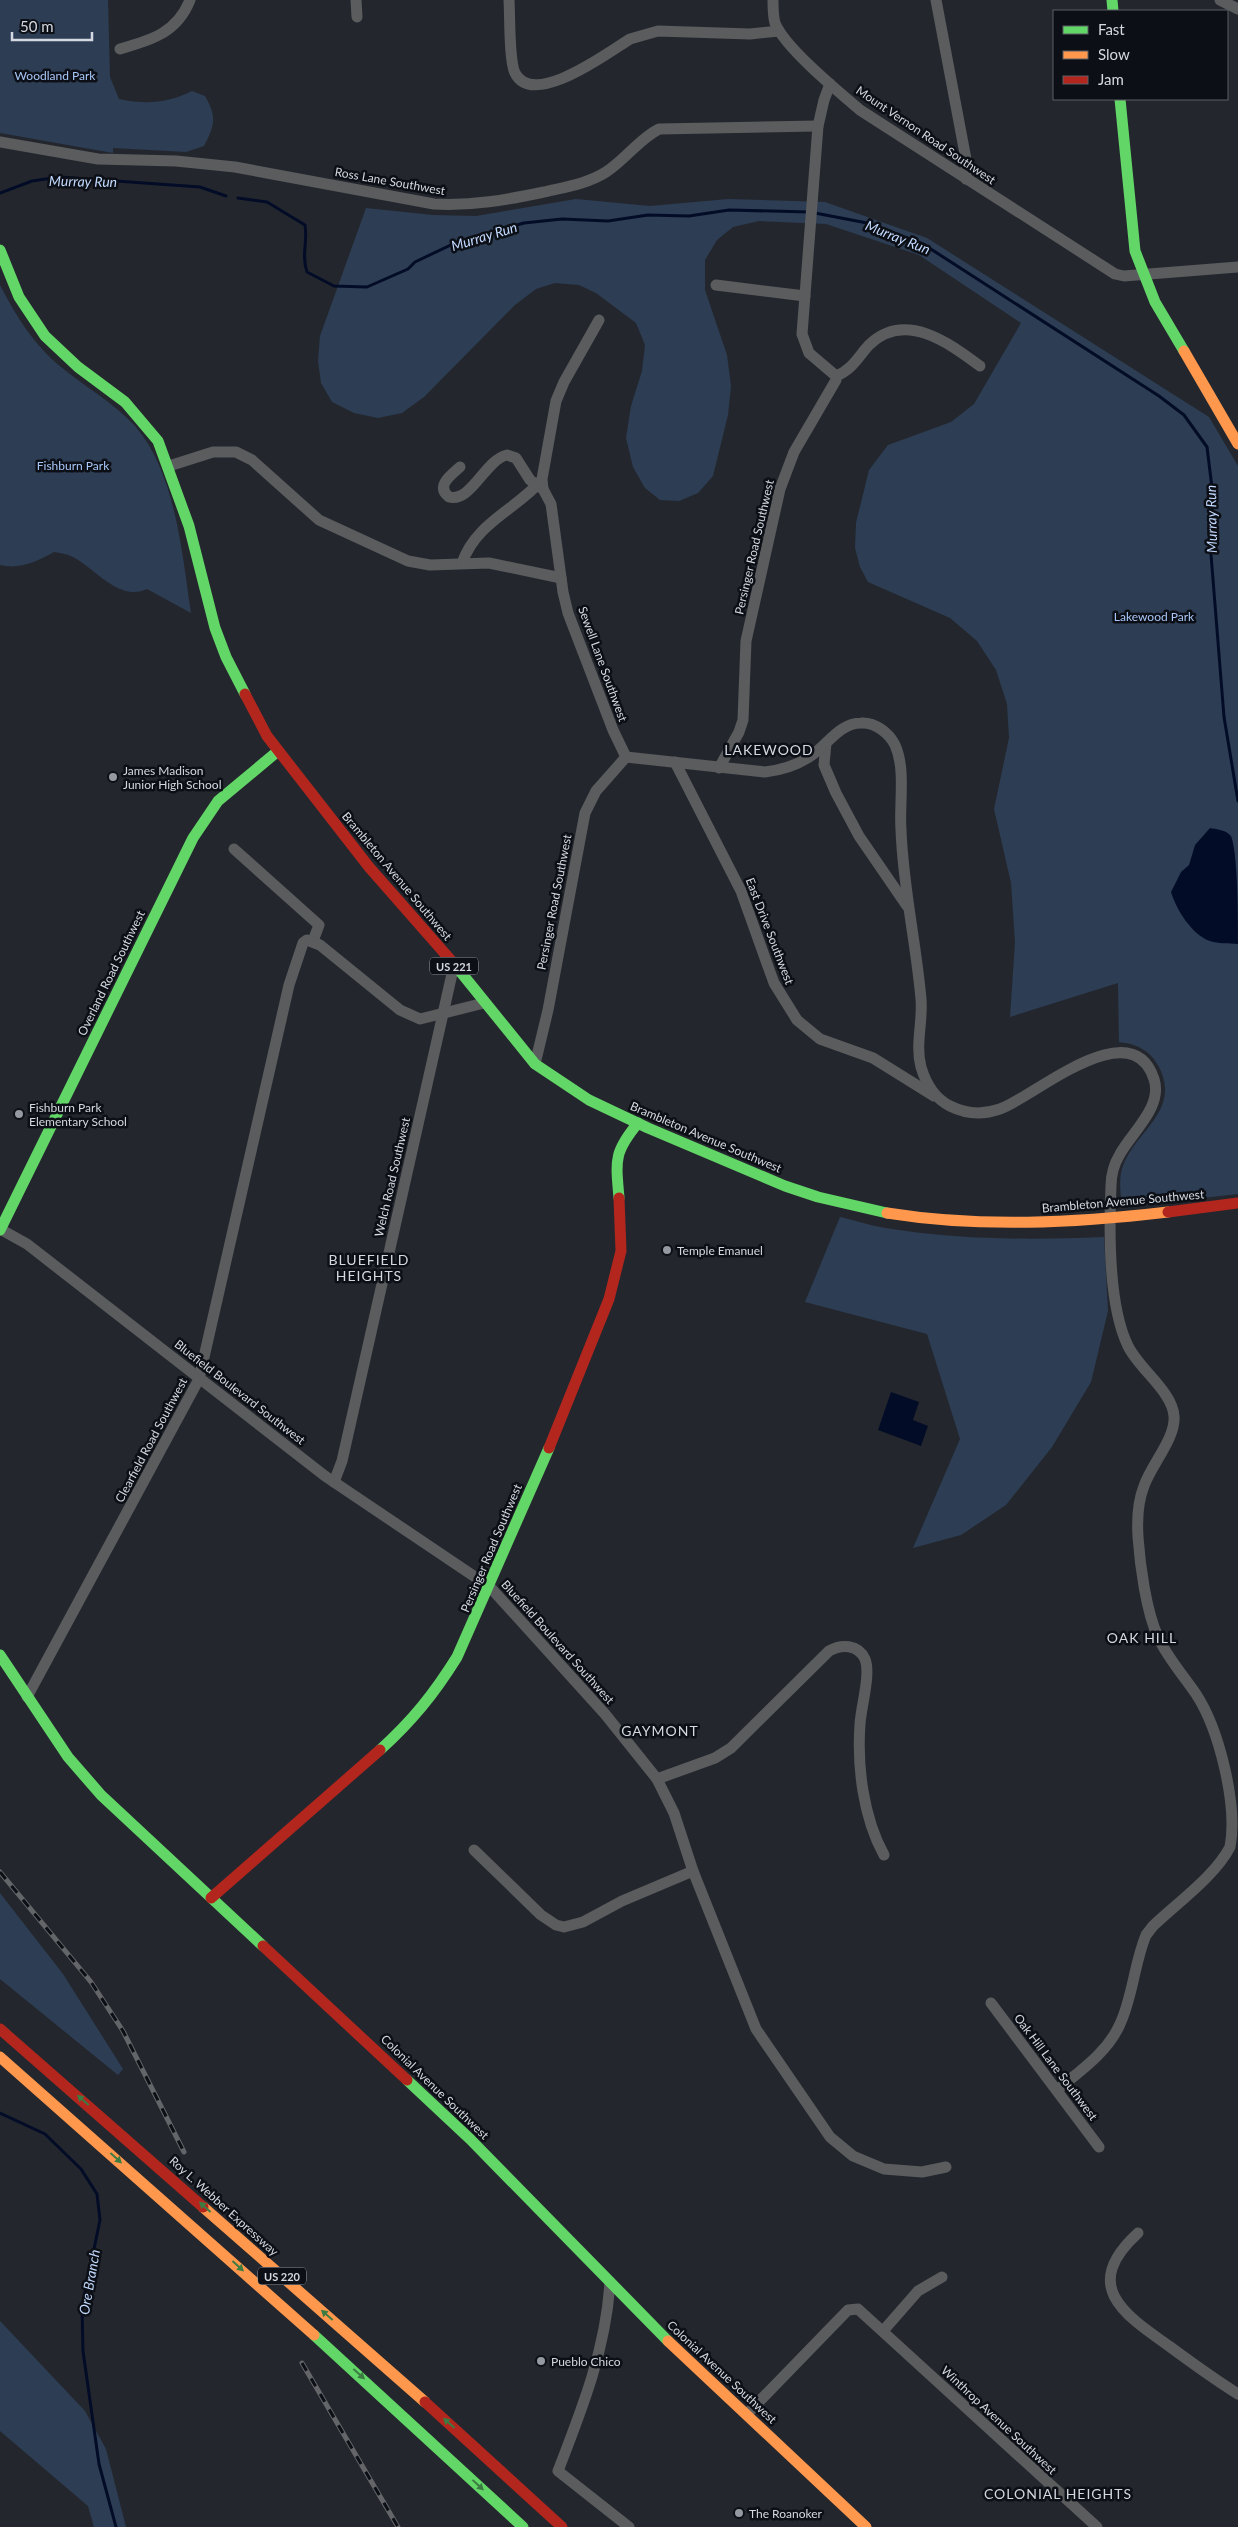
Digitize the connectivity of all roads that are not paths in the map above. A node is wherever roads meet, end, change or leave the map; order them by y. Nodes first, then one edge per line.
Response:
1 (190, 0) edge
2 (356, 0) edge
3 (509, 0) edge
4 (773, 0) edge
5 (936, 0) edge
6 (1220, 0) edge
7 (1238, 9) edge
8 (357, 17) dead end
9 (779, 31) junction
10 (120, 49) dead end
11 (830, 84) junction
12 (1120, 100) edge
13 (818, 126) junction
14 (0, 142) edge
15 (966, 179) junction
16 (0, 250) edge
17 (1238, 267) edge
18 (1144, 275) junction
19 (716, 285) dead end
20 (805, 296) junction
21 (599, 320) dead end
22 (980, 366) dead end
23 (836, 376) junction
24 (1238, 444) edge
25 (169, 466) junction
26 (460, 468) dead end
27 (541, 485) junction
28 (462, 563) junction
29 (561, 578) junction
30 (826, 743) junction
31 (278, 751) junction
32 (626, 757) junction
33 (675, 762) junction
34 (719, 768) junction
35 (234, 849) dead end
36 (909, 908) junction
37 (312, 941) junction
38 (454, 966) junction
39 (484, 1003) junction
40 (444, 1014) junction
41 (535, 1064) junction
42 (935, 1097) junction
43 (638, 1123) junction
44 (1238, 1203) edge
45 (1110, 1218) junction
46 (0, 1229) edge
47 (200, 1378) junction
48 (334, 1482) junction
49 (490, 1587) junction
50 (0, 1655) edge
51 (27, 1697) junction
52 (657, 1779) junction
53 (474, 1850) dead end
54 (884, 1855) dead end
55 (693, 1871) junction
56 (211, 1898) junction
57 (991, 2003) dead end
58 (0, 2029) edge
59 (0, 2058) edge
60 (1056, 2090) junction
61 (1100, 2147) dead end
62 (946, 2167) dead end
63 (1138, 2233) dead end
64 (942, 2277) dead end
65 (610, 2282) junction
66 (883, 2332) junction
67 (1238, 2394) edge
68 (747, 2414) junction
69 (566, 2524) edge
70 (523, 2527) edge
71 (630, 2527) edge
72 (866, 2527) edge
73 (1097, 2527) edge

1 - 10 street
2 - 8 street
3 - 9 street
4 - 9 street
5 - 15 street
6 - 7 street
9 - 11 street, Mount Vernon Road Southwest
11 - 13 street
11 - 15 street, Mount Vernon Road Southwest
12 - 18 main road
13 - 14 street, Ross Lane Southwest
13 - 20 street
15 - 18 street, Mount Vernon Road Southwest
16 - 25 main road, Brambleton Avenue Southwest / US 221
17 - 18 street, Mount Vernon Road Southwest
18 - 24 main road
19 - 20 street
20 - 23 street
21 - 27 street
22 - 23 street
23 - 34 street, Persinger Road Southwest
25 - 28 street
25 - 31 main road, Brambleton Avenue Southwest / US 221
26 - 27 street, Sewell Lane Southwest
27 - 28 street
27 - 29 street, Sewell Lane Southwest
28 - 29 street
29 - 32 street, Sewell Lane Southwest
30 - 34 street
30 - 36 street
30 - 36 street
31 - 38 main road, Brambleton Avenue Southwest / US 221
31 - 46 main road, Overland Road Southwest
32 - 33 street
32 - 41 street, Persinger Road Southwest
33 - 34 street
33 - 42 street, East Drive Southwest
35 - 37 street
36 - 42 street
37 - 40 street
37 - 47 street, Clearfield Road Southwest
38 - 39 main road, Brambleton Avenue Southwest / US 221
38 - 40 street, Welch Road Southwest
39 - 40 street
39 - 41 main road, Brambleton Avenue Southwest / US 221
40 - 48 street, Welch Road Southwest
41 - 43 main road, Brambleton Avenue Southwest / US 221
42 - 45 street, East Drive Southwest
43 - 45 main road, Brambleton Avenue Southwest / US 221
43 - 49 main road, Persinger Road Southwest
44 - 45 main road, Brambleton Avenue Southwest / US 221
45 - 60 street, East Drive Southwest
46 - 47 street, Bluefield Boulevard Southwest
47 - 48 street, Bluefield Boulevard Southwest
47 - 51 street, Clearfield Road Southwest
48 - 49 street, Bluefield Boulevard Southwest
49 - 52 street, Bluefield Boulevard Southwest
49 - 56 main road, Persinger Road Southwest
50 - 51 main road, Colonial Avenue Southwest
51 - 56 main road, Colonial Avenue Southwest
52 - 54 street
52 - 55 street, Bluefield Boulevard Southwest
53 - 55 street
55 - 62 street, Bluefield Boulevard Southwest
56 - 65 main road, Colonial Avenue Southwest
57 - 60 street, Oak Hill Lane Southwest
69 -> 58 main road, Roy L. Webber Expressway / US 220
59 -> 70 main road, US 220
60 - 61 street, Oak Hill Lane Southwest
63 - 67 street
64 - 66 street
65 - 68 main road, Colonial Avenue Southwest
65 - 71 street
66 - 68 street, Winthrop Avenue Southwest
66 - 73 street, Winthrop Avenue Southwest
68 - 72 main road, Colonial Avenue Southwest

